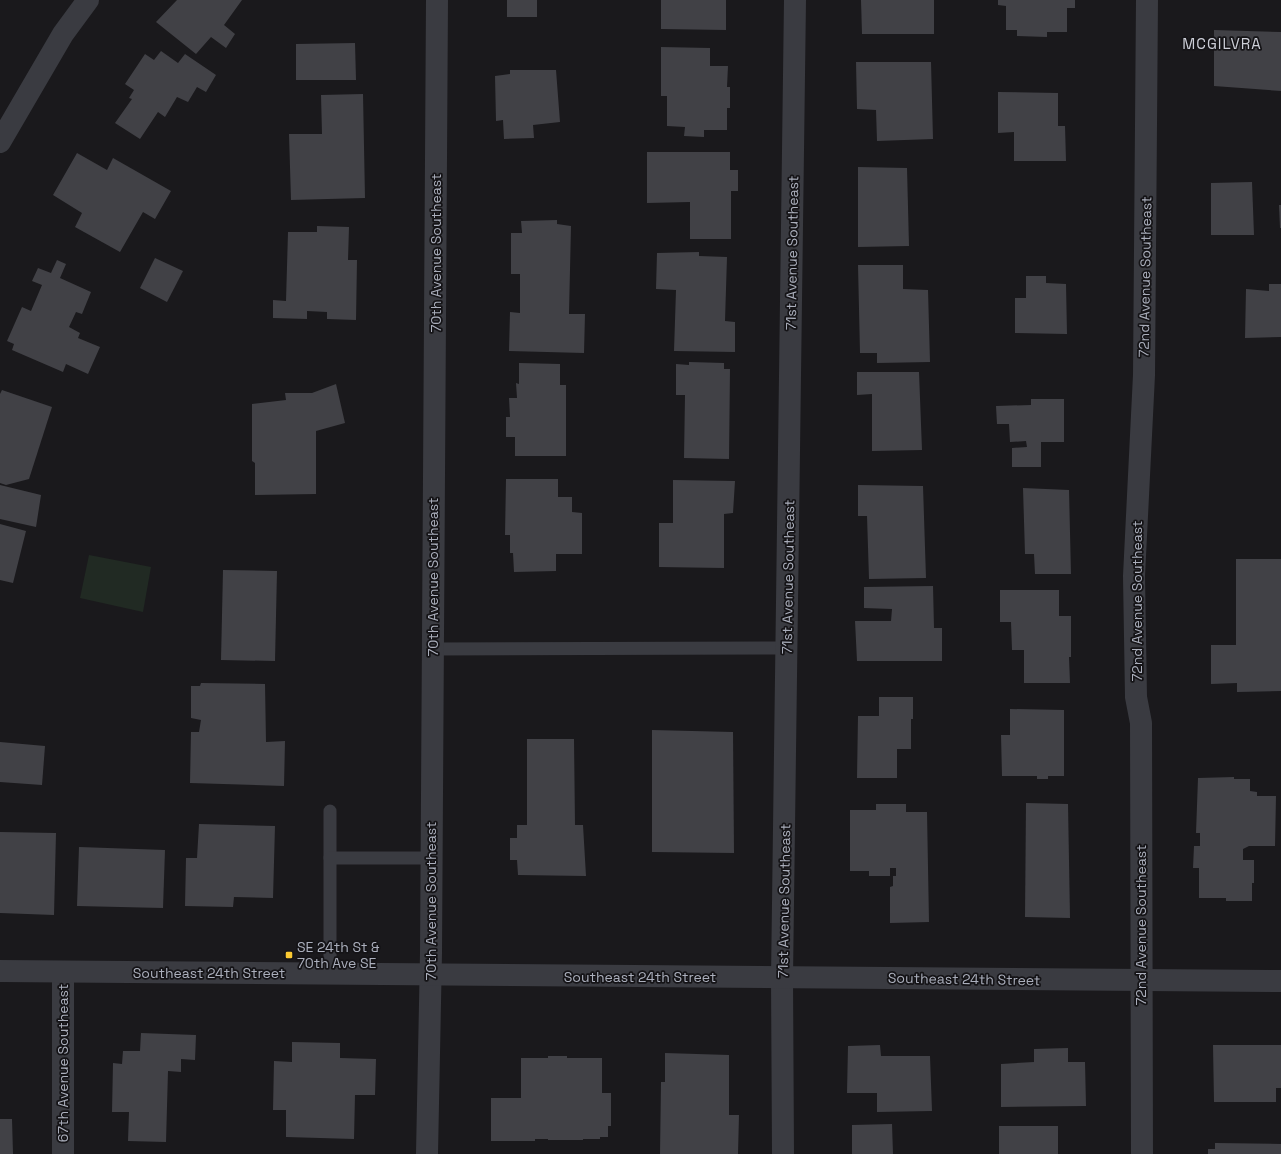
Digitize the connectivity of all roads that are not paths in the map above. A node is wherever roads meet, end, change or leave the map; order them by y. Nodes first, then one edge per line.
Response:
1 (88, 0) edge
2 (437, 0) edge
3 (795, 0) edge
4 (1148, 0) edge
5 (0, 142) edge
6 (787, 648) junction
7 (433, 649) junction
8 (330, 811) dead end
9 (330, 858) junction
10 (431, 858) junction
11 (0, 971) edge
12 (63, 972) junction
13 (330, 974) junction
14 (430, 975) junction
15 (782, 978) junction
16 (1142, 981) junction
17 (1281, 981) edge
18 (63, 1154) edge
19 (428, 1154) edge
20 (783, 1154) edge
21 (1142, 1154) edge

1 - 5 street
2 - 7 street, 70th Avenue Southeast
3 - 6 street, 71st Avenue Southeast
4 - 16 street, 72nd Avenue Southeast
6 - 7 lane
6 - 15 street, 71st Avenue Southeast
7 - 10 street, 70th Avenue Southeast
8 - 9 lane
9 - 10 lane
9 - 13 lane
10 - 14 street, 70th Avenue Southeast
11 - 12 street, Southeast 24th Street
12 - 13 street, Southeast 24th Street
12 - 18 street, 67th Avenue Southeast
13 - 14 street, Southeast 24th Street
14 - 15 street, Southeast 24th Street
14 - 19 street, 70th Avenue Southeast
15 - 16 street, Southeast 24th Street
15 - 20 street, 71st Avenue Southeast
16 - 17 street, Southeast 24th Street
16 - 21 street, 72nd Avenue Southeast

